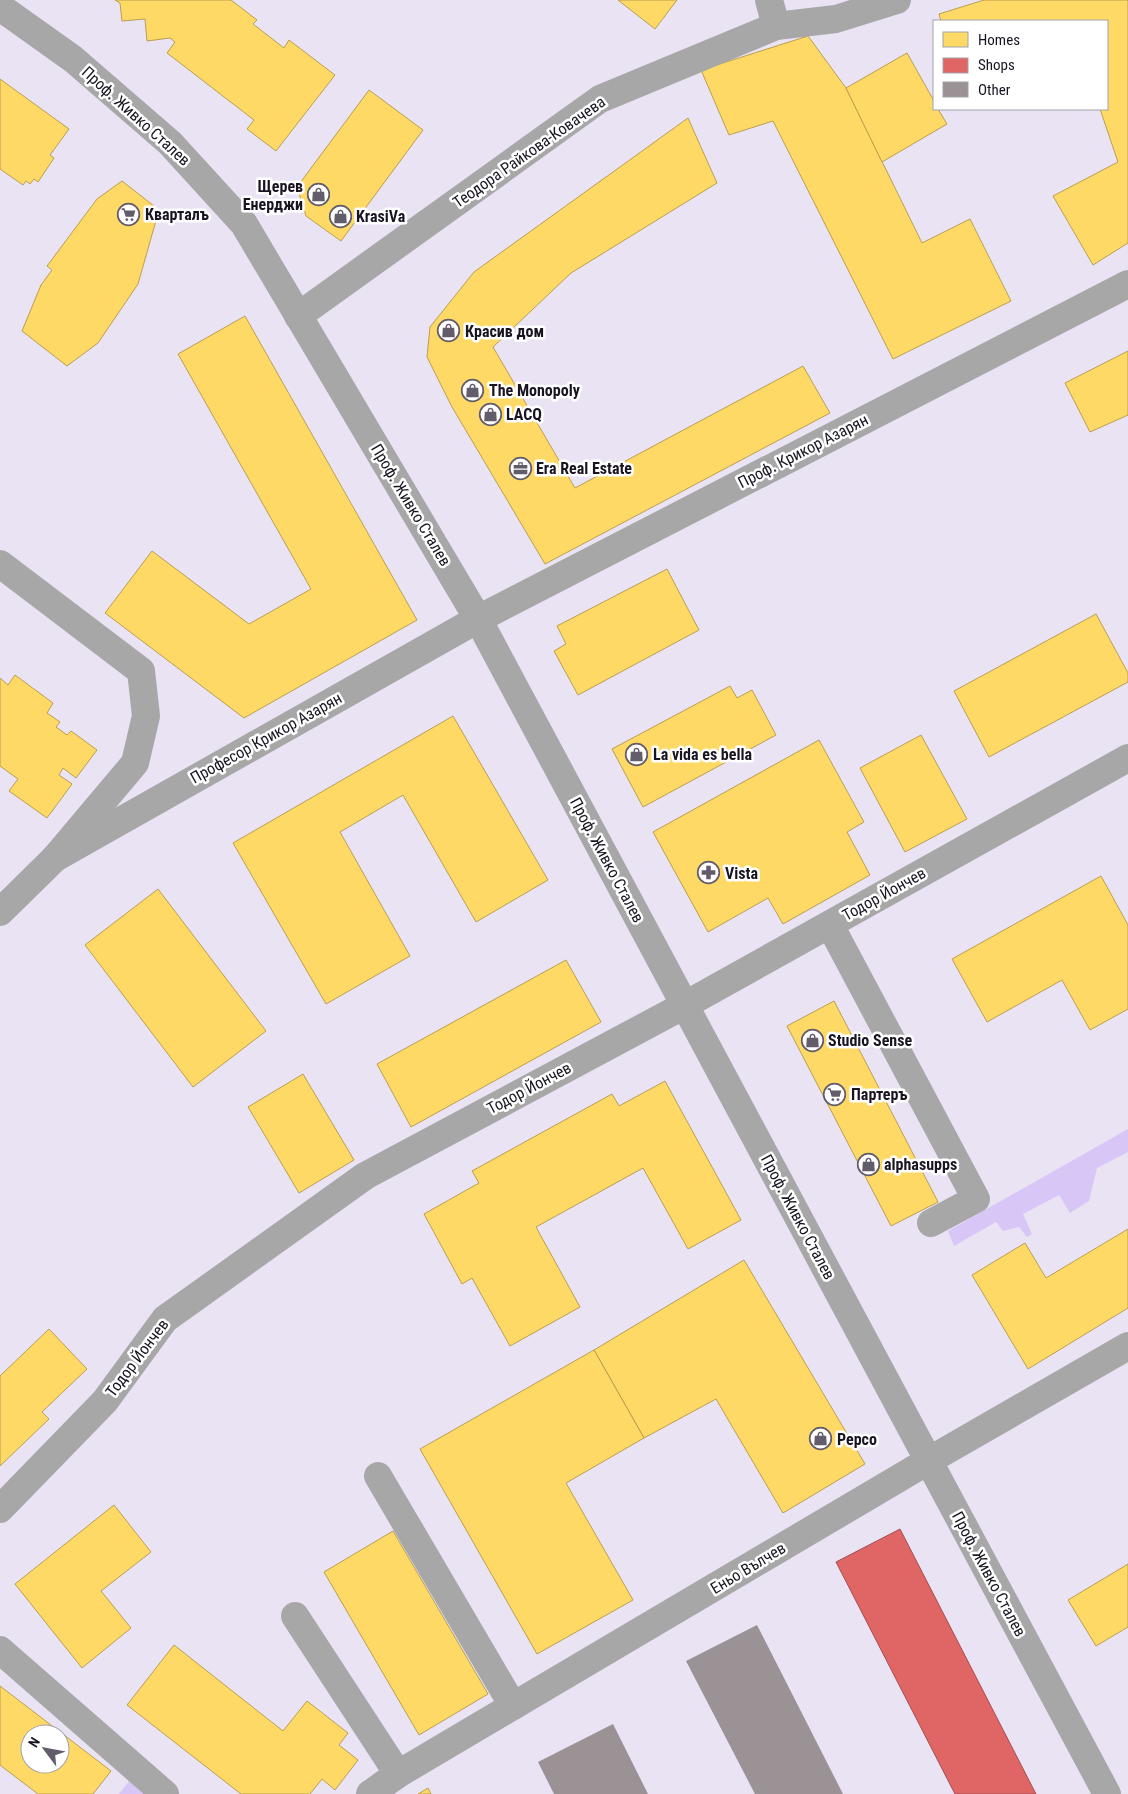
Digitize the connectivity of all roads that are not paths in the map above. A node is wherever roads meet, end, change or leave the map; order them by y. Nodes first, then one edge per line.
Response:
1 (897, 0) edge
2 (0, 7) edge
3 (773, 13) edge
4 (1128, 284) edge
5 (298, 316) junction
6 (0, 564) edge
7 (478, 618) junction
8 (1128, 758) edge
9 (54, 858) junction
10 (0, 912) edge
11 (830, 924) junction
12 (684, 1005) junction
13 (931, 1223) dead end
14 (1128, 1346) edge
15 (928, 1461) junction
16 (378, 1476) dead end
17 (0, 1509) edge
18 (295, 1616) dead end
19 (0, 1650) edge
20 (513, 1706) junction
21 (398, 1774) junction
22 (165, 1794) edge
23 (370, 1794) edge
24 (1107, 1794) edge

1 - 3 street, Теодора Райкова-Ковачева
2 - 5 street, Проф. Живко Сталев
3 - 5 street, Теодора Райкова-Ковачева
4 - 7 street, Проф. Крикор Азарян
5 - 7 street, Проф. Живко Сталев
6 - 9 street
7 - 9 street, Професор Крикор Азарян
7 - 12 street, Проф. Живко Сталев
8 - 11 street, Тодор Йончев
9 - 10 street
11 - 12 street, Тодор Йончев
11 - 13 street
12 - 15 street, Проф. Живко Сталев
12 - 17 street, Тодор Йончев
14 - 15 street, Еньо Вълчев
15 - 20 street, Еньо Вълчев
15 - 24 street, Проф. Живко Сталев
16 - 20 street
18 - 21 street
19 - 22 street
20 - 21 street, Еньо Вълчев
21 - 23 street, Еньо Вълчев

